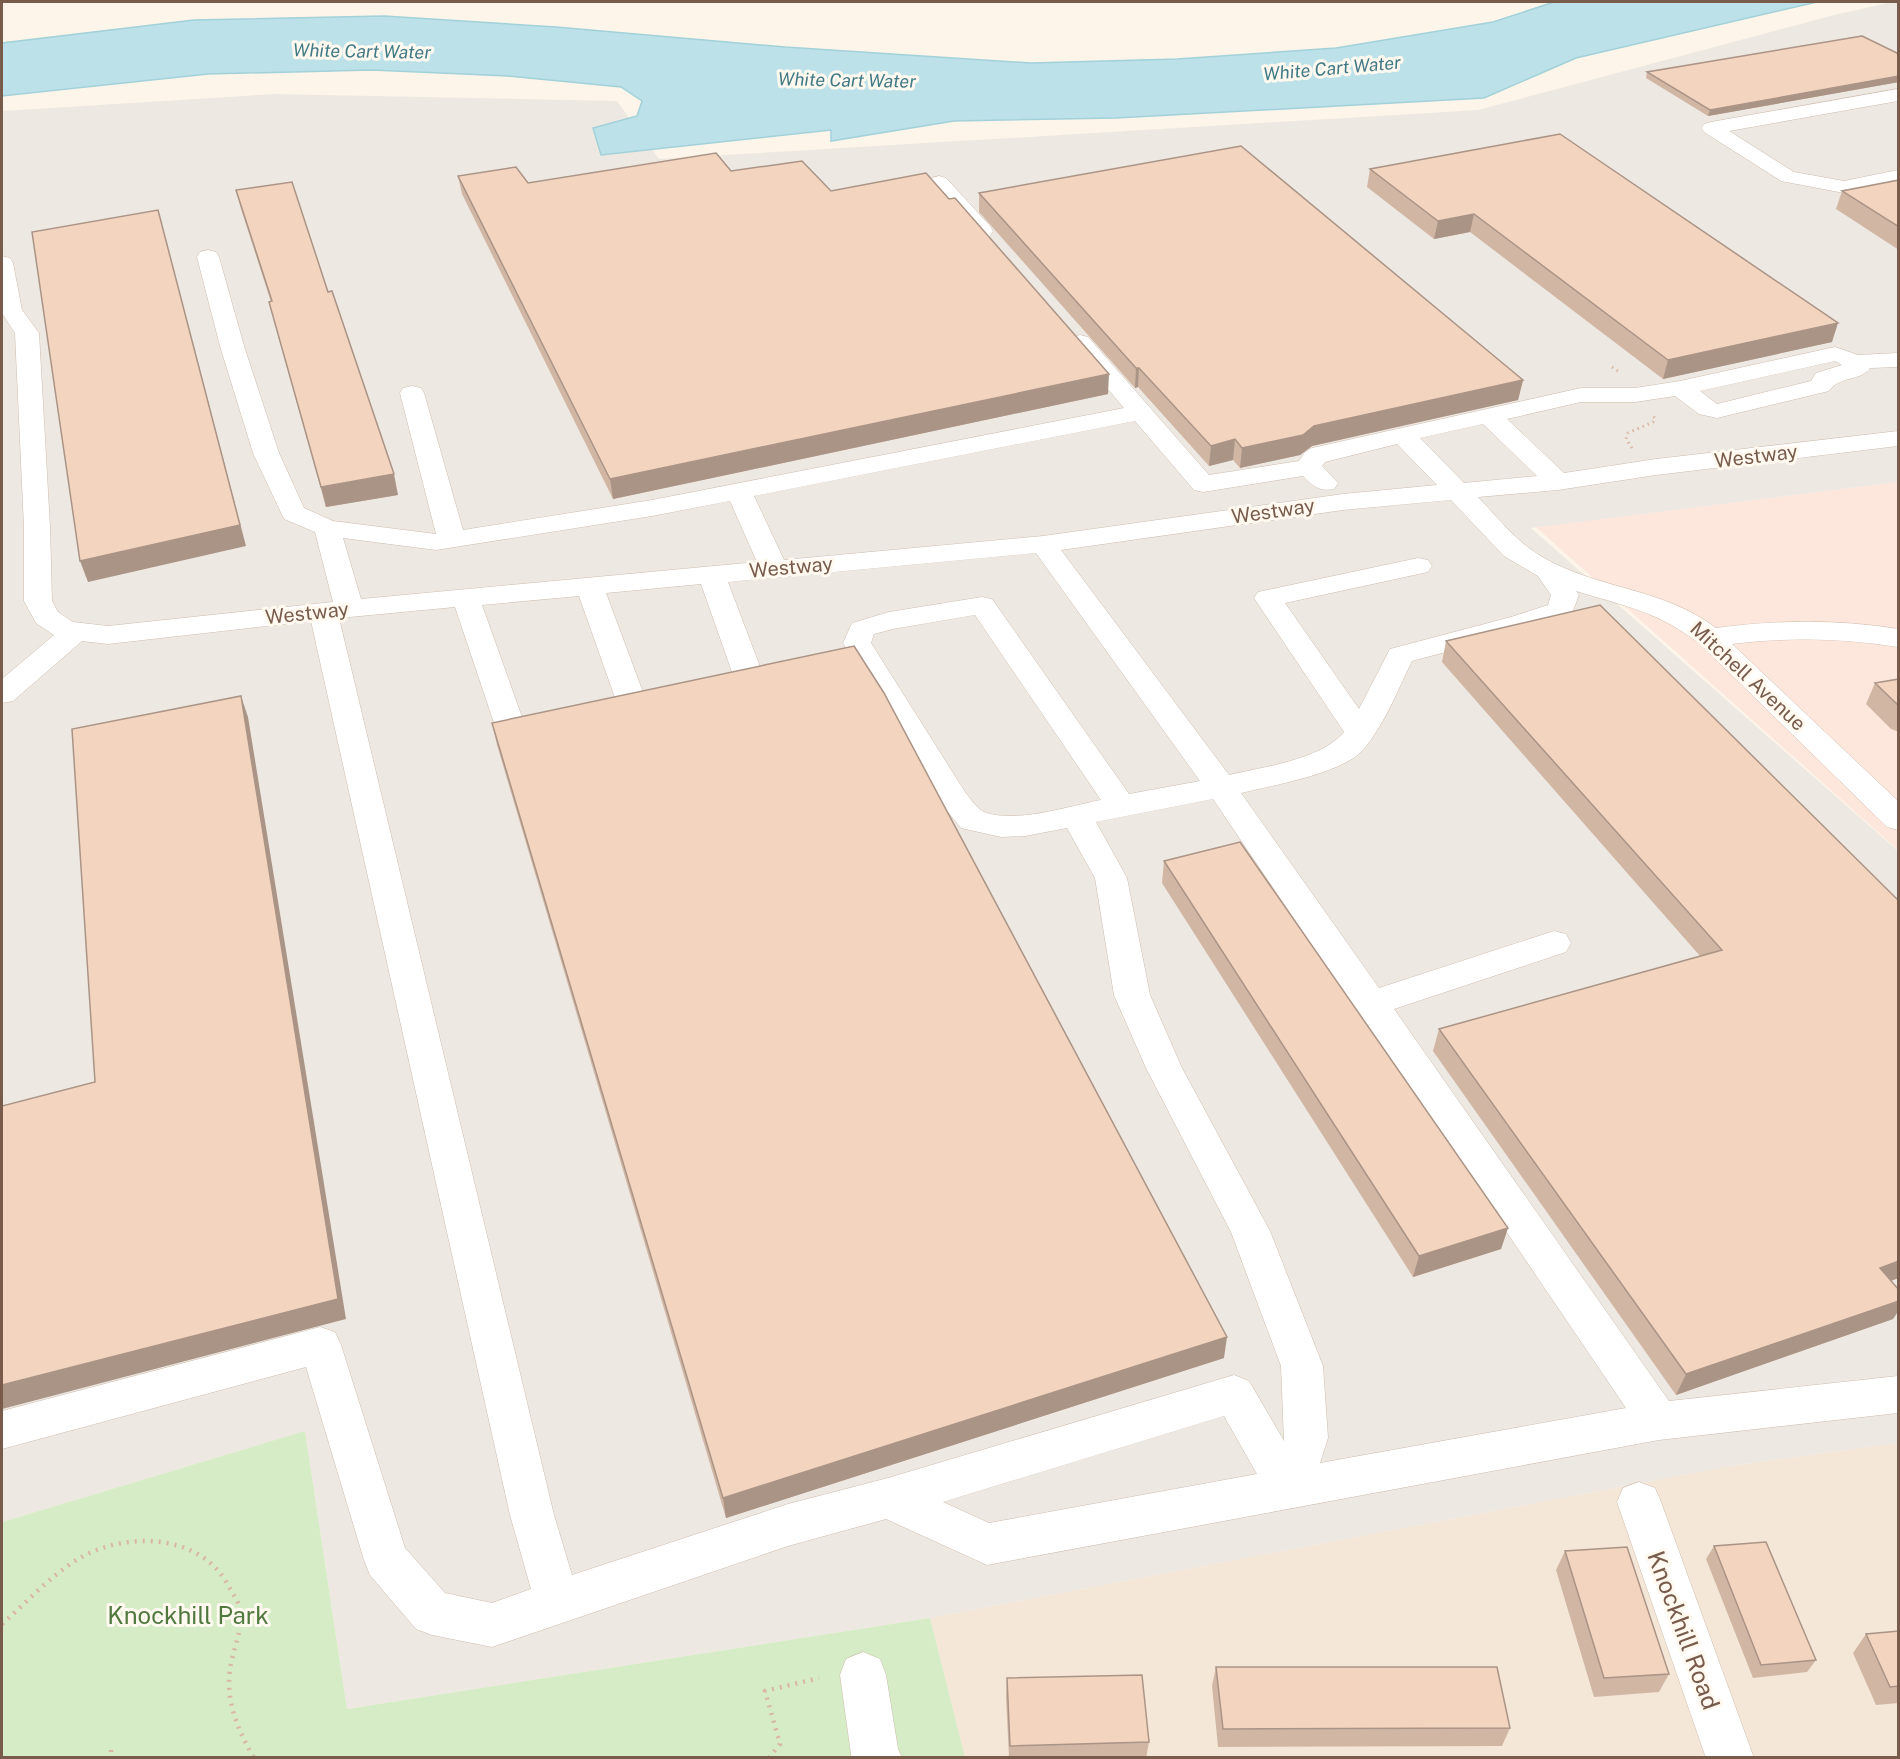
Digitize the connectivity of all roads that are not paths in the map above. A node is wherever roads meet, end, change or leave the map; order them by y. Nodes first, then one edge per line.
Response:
1 (1899, 95) edge
2 (1899, 176) edge
3 (939, 182) dead end
4 (993, 244) edge
5 (208, 257) dead end
6 (2, 263) edge
7 (1063, 324) edge
8 (1899, 360) edge
9 (412, 393) dead end
10 (1140, 412) junction
11 (1488, 416) junction
12 (1403, 435) junction
13 (1899, 439) edge
14 (1309, 467) junction
15 (1558, 482) junction
16 (1458, 491) junction
17 (739, 492) junction
18 (1343, 502) junction
19 (327, 528) junction
20 (452, 540) junction
21 (1043, 544) junction
22 (1419, 566) dead end
23 (774, 569) junction
24 (1548, 570) junction
25 (712, 575) junction
26 (590, 586) junction
27 (466, 598) junction
28 (336, 610) junction
29 (74, 633) junction
30 (1710, 638) junction
31 (1899, 638) edge
32 (747, 672) edge
33 (2, 694) edge
34 (629, 695) edge
35 (508, 720) edge
36 (1360, 733) junction
37 (1221, 787) junction
38 (1122, 807) junction
39 (1077, 816) junction
40 (1899, 819) edge
41 (1554, 943) dead end
42 (1370, 1004) junction
43 (1899, 1395) edge
44 (1659, 1420) junction
45 (2, 1430) edge
46 (1288, 1489) junction
47 (888, 1498) junction
48 (1639, 1502) dead end
49 (556, 1602) junction
50 (841, 1676) road end
51 (878, 1758) edge
52 (1730, 1758) edge

1 - 2 street
3 - 4 street
5 - 19 street
6 - 29 street, Westway
7 - 10 street
8 - 11 street
9 - 20 street
10 - 14 street
10 - 17 street
11 - 12 street
11 - 15 street
12 - 14 street
12 - 16 street, Mitchell Avenue
13 - 15 street, Westway
14 - 18 street
15 - 16 street, Westway
16 - 18 street, Westway
16 - 24 street, Mitchell Avenue
17 - 20 street
17 - 23 street
18 - 21 street, Westway
19 - 20 street
19 - 28 street
21 - 23 street, Westway
21 - 37 street
22 - 36 street
23 - 25 street, Westway
24 - 30 street, Mitchell Avenue
24 - 36 street
25 - 26 street, Westway
25 - 32 street
26 - 27 street, Westway
26 - 34 street
27 - 28 street, Westway
27 - 35 street
28 - 29 street, Westway
28 - 49 street
29 - 33 street
30 - 31 street
30 - 40 street, Mitchell Avenue
36 - 37 street
37 - 38 street
37 - 42 street
38 - 39 street
38 - 39 street
39 - 46 street
41 - 42 street
42 - 44 street
43 - 44 street
44 - 46 street
45 - 49 street
46 - 47 street
46 - 47 street
47 - 49 street
48 - 52 street, Knockhill Road
50 - 51 street

